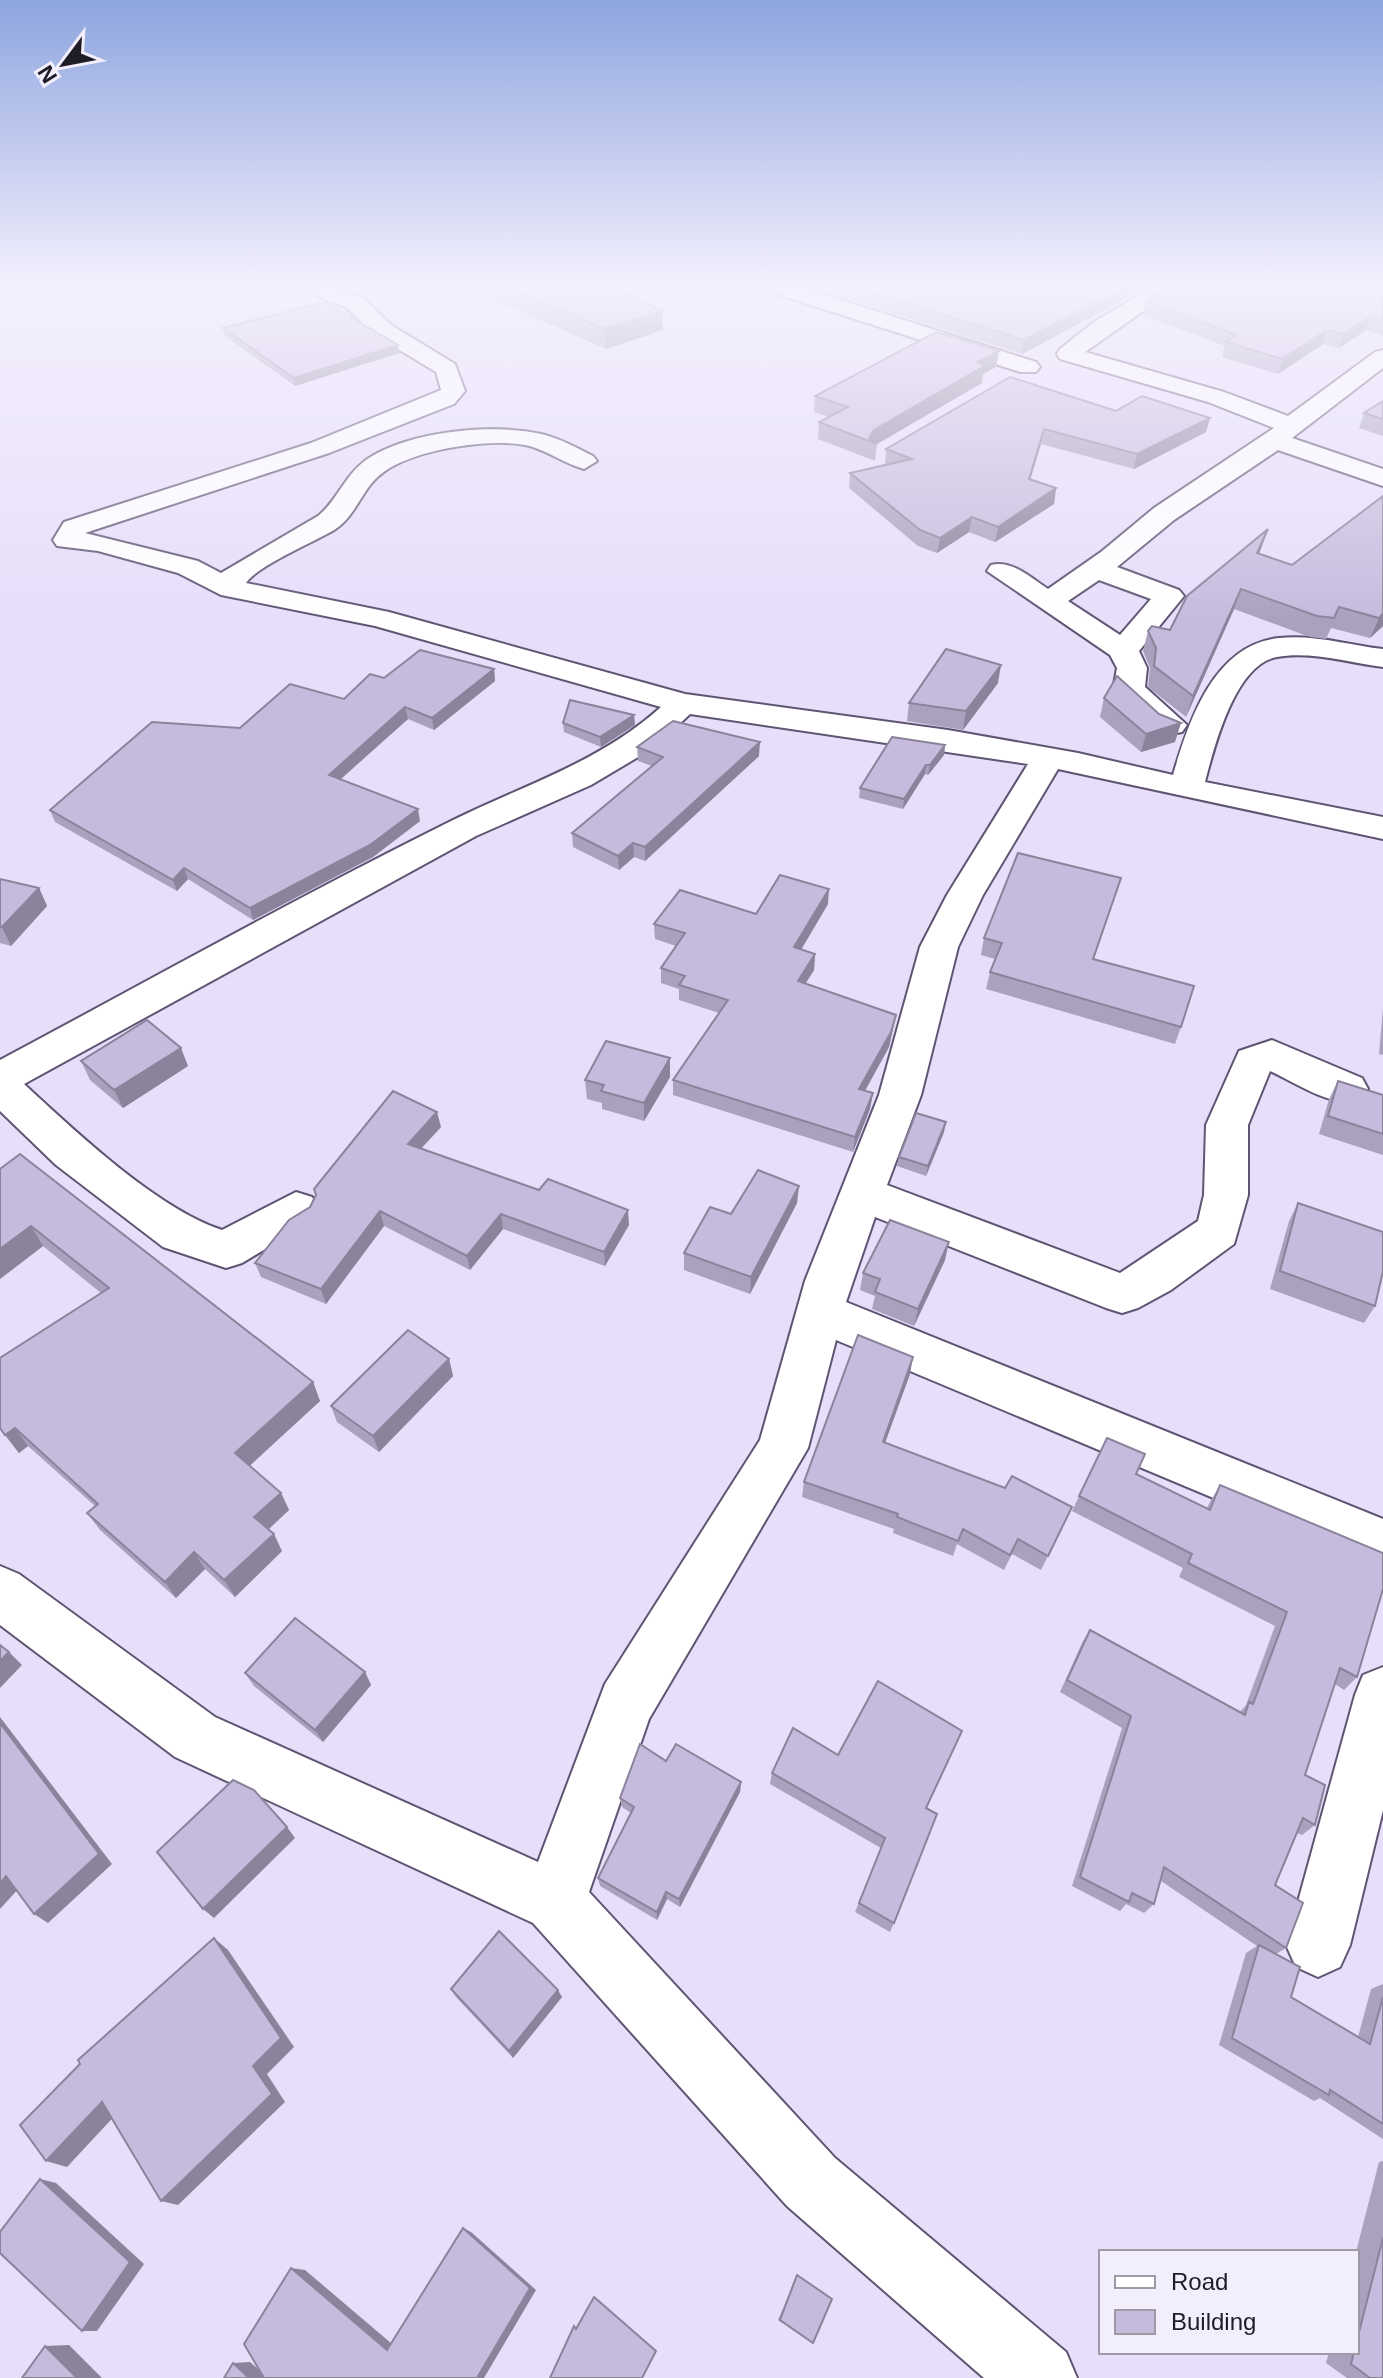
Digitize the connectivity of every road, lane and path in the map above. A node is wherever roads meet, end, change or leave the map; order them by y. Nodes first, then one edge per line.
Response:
1 (445, 399) edge
2 (1221, 399) edge
3 (1328, 399) edge
4 (1283, 434) junction
5 (584, 461) dead end
6 (1383, 478) edge
7 (1094, 568) junction
8 (1001, 571) dead end
9 (231, 589) junction
10 (1049, 601) junction
11 (1123, 650) junction
12 (1383, 658) edge
13 (683, 703) junction
14 (1203, 738) junction
15 (1048, 758) junction
16 (1186, 788) junction
17 (1383, 828) edge
18 (0, 1078) edge
19 (0, 1086) edge
20 (1347, 1089) edge
21 (862, 1193) junction
22 (296, 1209) dead end
23 (820, 1312) junction
24 (1383, 1544) edge
25 (0, 1592) edge
26 (1383, 1695) edge
27 (555, 1901) junction
28 (1318, 1945) dead end
29 (1040, 2378) edge

1 - 9 street
2 - 4 street
3 - 4 street
4 - 6 street
4 - 7 street
5 - 9 street
7 - 10 street
7 - 11 street
8 - 10 street
9 - 13 street
10 - 11 street
11 - 14 street
12 - 14 street
13 - 15 street
13 - 18 street
14 - 16 street
15 - 16 street
15 - 21 street
16 - 17 street
19 - 22 street
20 - 21 street
21 - 23 street
23 - 24 street
23 - 27 street
25 - 27 street
26 - 28 street
27 - 29 street

